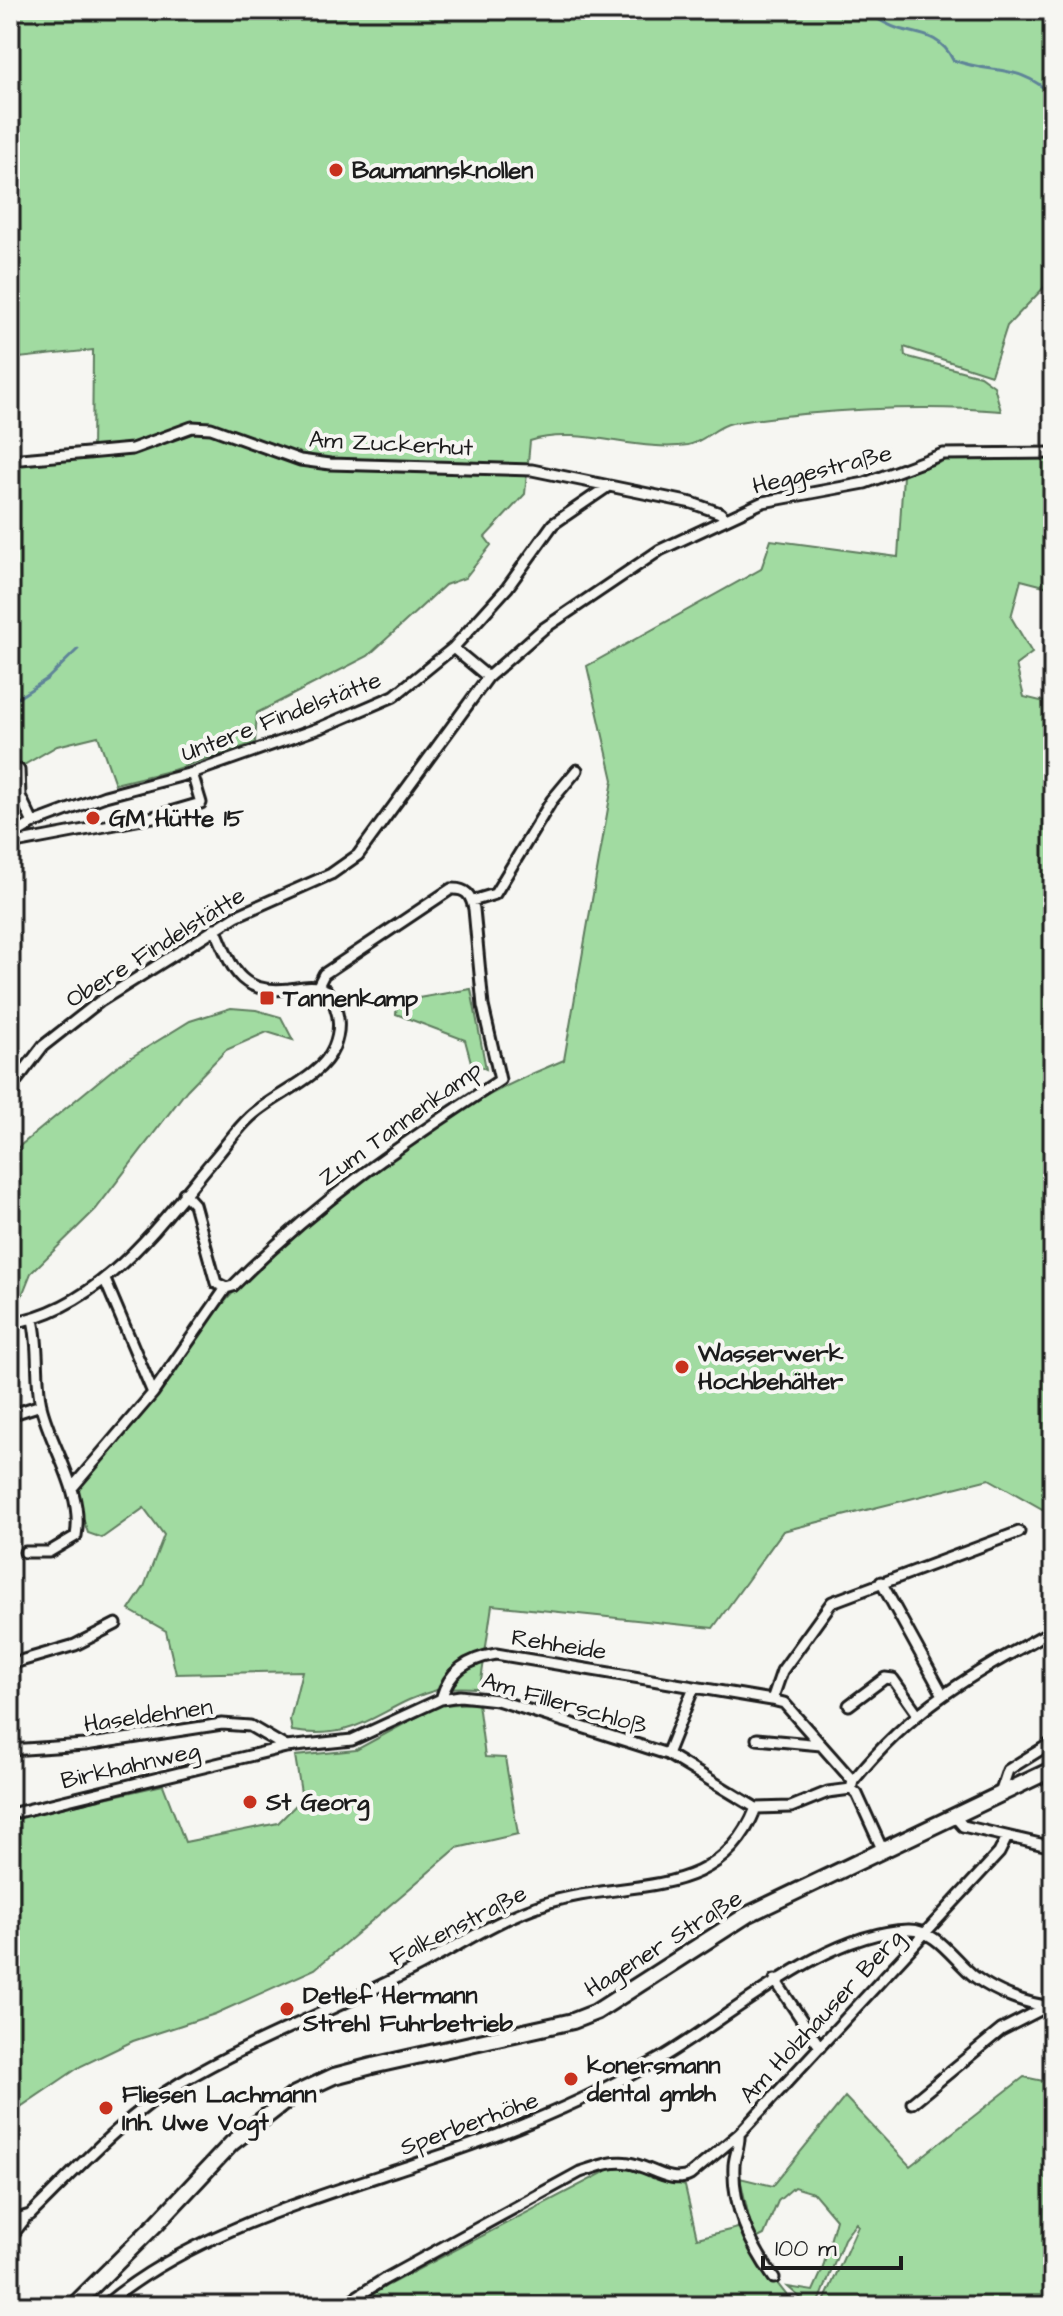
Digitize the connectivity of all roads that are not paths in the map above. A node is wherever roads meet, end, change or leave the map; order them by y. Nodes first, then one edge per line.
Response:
1 (1053, 453) edge
2 (10, 460) edge
3 (607, 487) junction
4 (725, 518) junction
5 (574, 607) joint
6 (453, 648) junction
7 (488, 677) junction
8 (19, 770) dead end
9 (577, 770) dead end
10 (192, 773) junction
11 (33, 823) junction
12 (10, 837) edge
13 (10, 844) edge
14 (472, 901) junction
15 (215, 928) junction
16 (318, 986) junction
17 (10, 1089) edge
18 (184, 1193) junction
19 (105, 1280) junction
20 (226, 1288) junction
21 (33, 1320) junction
22 (10, 1323) edge
23 (153, 1393) junction
24 (41, 1405) junction
25 (10, 1415) edge
26 (72, 1488) junction
27 (1019, 1532) dead end
28 (25, 1552) dead end
29 (881, 1582) junction
30 (116, 1624) dead end
31 (1053, 1630) edge
32 (10, 1664) edge
33 (694, 1687) junction
34 (942, 1693) junction
35 (441, 1699) junction
36 (772, 1700) junction
37 (849, 1705) dead end
38 (917, 1713) junction
39 (757, 1739) dead end
40 (1053, 1742) edge
41 (821, 1745) junction
42 (286, 1747) junction
43 (10, 1750) edge
44 (667, 1754) junction
45 (260, 1756) joint
46 (1053, 1769) edge
47 (852, 1785) junction
48 (999, 1797) junction
49 (756, 1808) junction
50 (10, 1814) edge
51 (956, 1818) junction
52 (1007, 1837) junction
53 (1053, 1847) edge
54 (883, 1851) junction
55 (927, 1932) junction
56 (775, 1980) junction
57 (1050, 2007) edge
58 (820, 2047) junction
59 (912, 2103) dead end
60 (739, 2134) junction
61 (24, 2220) junction
62 (10, 2221) edge
63 (10, 2238) edge
64 (774, 2278) dead end
65 (73, 2306) edge
66 (104, 2306) edge
67 (342, 2306) edge

1 - 4 street, Heggestraße
2 - 3 street, Am Zuckerhut
3 - 4 street, Am Zuckerhut
3 - 6 street, Untere Findelstätte
4 - 5 street, Heggestraße
5 - 7 street, Obere Findelstätte
6 - 7 street
6 - 10 street, Untere Findelstätte
7 - 15 street, Obere Findelstätte
8 - 11 street
9 - 14 street
10 - 11 street, Untere Findelstätte
10 - 13 street
11 - 12 street, Untere Findelstätte
14 - 16 street
14 - 20 street, Zum Tannenkamp
15 - 16 street
15 - 17 street, Obere Findelstätte
16 - 18 street
18 - 19 street
18 - 20 street
19 - 21 street
19 - 23 street
20 - 23 street, Zum Tannenkamp
21 - 22 street
21 - 24 street
23 - 26 street, Zum Tannenkamp
24 - 25 street
24 - 26 street
26 - 28 street
27 - 29 street
29 - 34 street
29 - 36 street
30 - 32 street
31 - 34 street
33 - 35 street, Rehheide
33 - 36 street, Rehheide
33 - 44 street
34 - 38 street
35 - 42 street, Am Fillerschloß
35 - 44 street, Am Fillerschloß
36 - 41 street, Rehheide
37 - 38 street
38 - 47 street
39 - 41 street
40 - 48 street
41 - 47 street, Rehheide
42 - 43 street, Haseldehnen
42 - 45 street, Am Fillerschloß
44 - 49 street, Am Fillerschloß
45 - 50 street, Birkhahnweg
46 - 48 main road, Hagener Straße
47 - 49 street
47 - 54 street
48 - 51 main road, Hagener Straße
49 - 61 street, Falkenstraße
51 - 52 street
51 - 54 main road, Hagener Straße
52 - 53 street
52 - 55 street, Am Holzhauser Berg
54 - 65 main road, Hagener Straße
55 - 56 street, Sperberhöhe
55 - 57 street
55 - 58 street, Am Holzhauser Berg
56 - 58 street
56 - 66 street, Sperberhöhe
57 - 59 street
58 - 60 street, Am Holzhauser Berg
60 - 64 street
60 - 67 street, Am Holzhauser Berg
61 - 62 street
61 - 63 street, Falkenstraße

